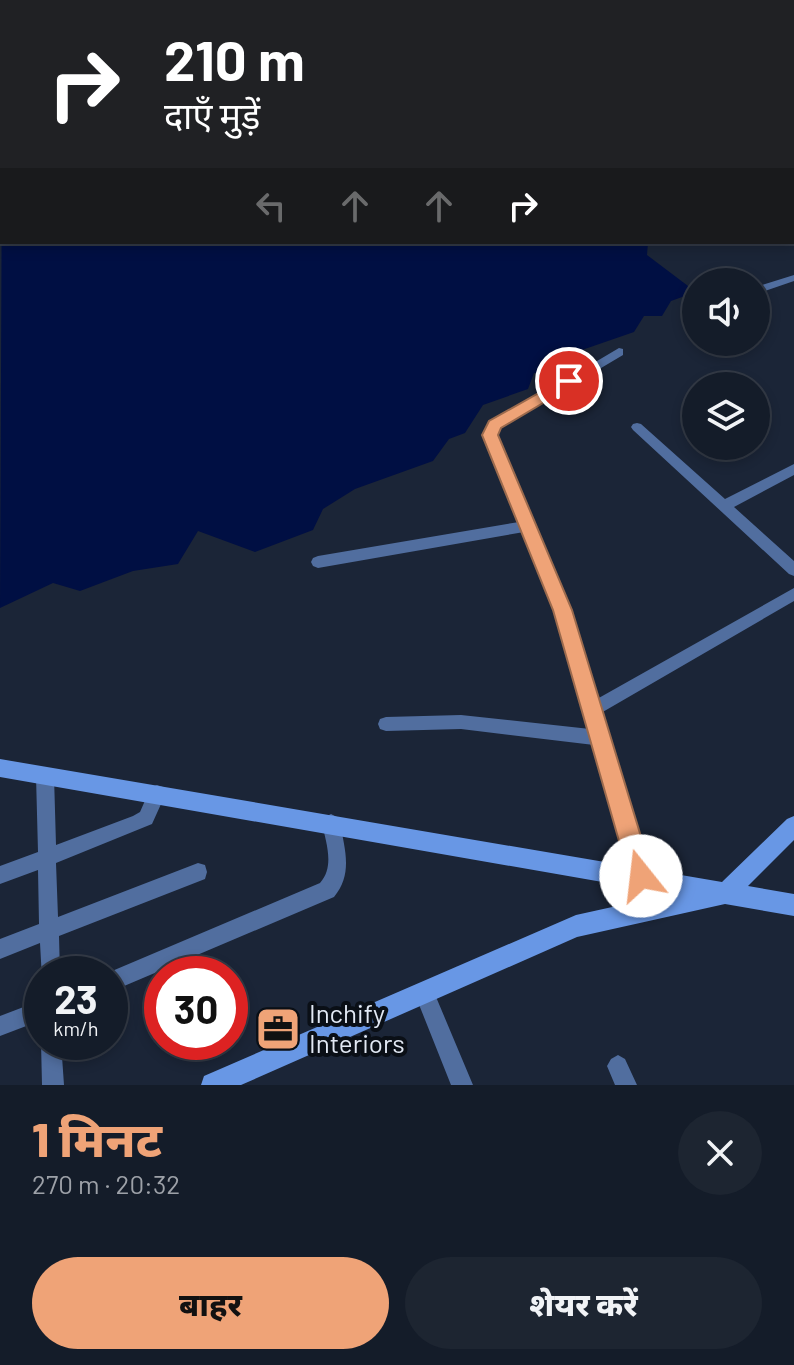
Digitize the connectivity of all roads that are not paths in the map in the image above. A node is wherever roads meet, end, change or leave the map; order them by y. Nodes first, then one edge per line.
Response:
1 (794, 278) edge
2 (770, 286) edge
3 (619, 352) dead end
4 (637, 427) dead end
5 (794, 469) edge
6 (724, 506) junction
7 (528, 526) junction
8 (318, 562) dead end
9 (792, 565) edge
10 (794, 594) edge
11 (592, 710) junction
12 (386, 724) dead end
13 (600, 738) junction
14 (0, 768) edge
15 (45, 776) junction
16 (157, 793) junction
17 (331, 823) junction
18 (794, 826) edge
19 (47, 860) junction
20 (198, 872) dead end
21 (0, 875) edge
22 (641, 876) junction
23 (726, 893) junction
24 (794, 905) edge
25 (49, 930) junction
26 (0, 949) edge
27 (50, 956) edge
28 (128, 974) edge
29 (424, 992) junction
30 (24, 1017) edge
31 (0, 1026) edge
32 (52, 1060) edge
33 (53, 1085) edge
34 (213, 1085) edge
35 (462, 1085) edge

1 - 2 street
3 - 7 street
4 - 6 street
5 - 6 street
6 - 9 street
7 - 8 street
7 - 11 street
10 - 11 street
11 - 13 street
12 - 13 street
13 - 22 street
14 - 15 street
15 - 16 street
15 - 19 street
16 - 17 street
16 - 19 street
17 - 22 street
17 - 28 street
18 - 23 street
19 - 21 street
19 - 25 street
20 - 25 street
22 - 23 street
23 - 24 street
23 - 29 street
25 - 26 street
25 - 27 street
29 - 34 street
29 - 35 street
30 - 31 street
32 - 33 street

